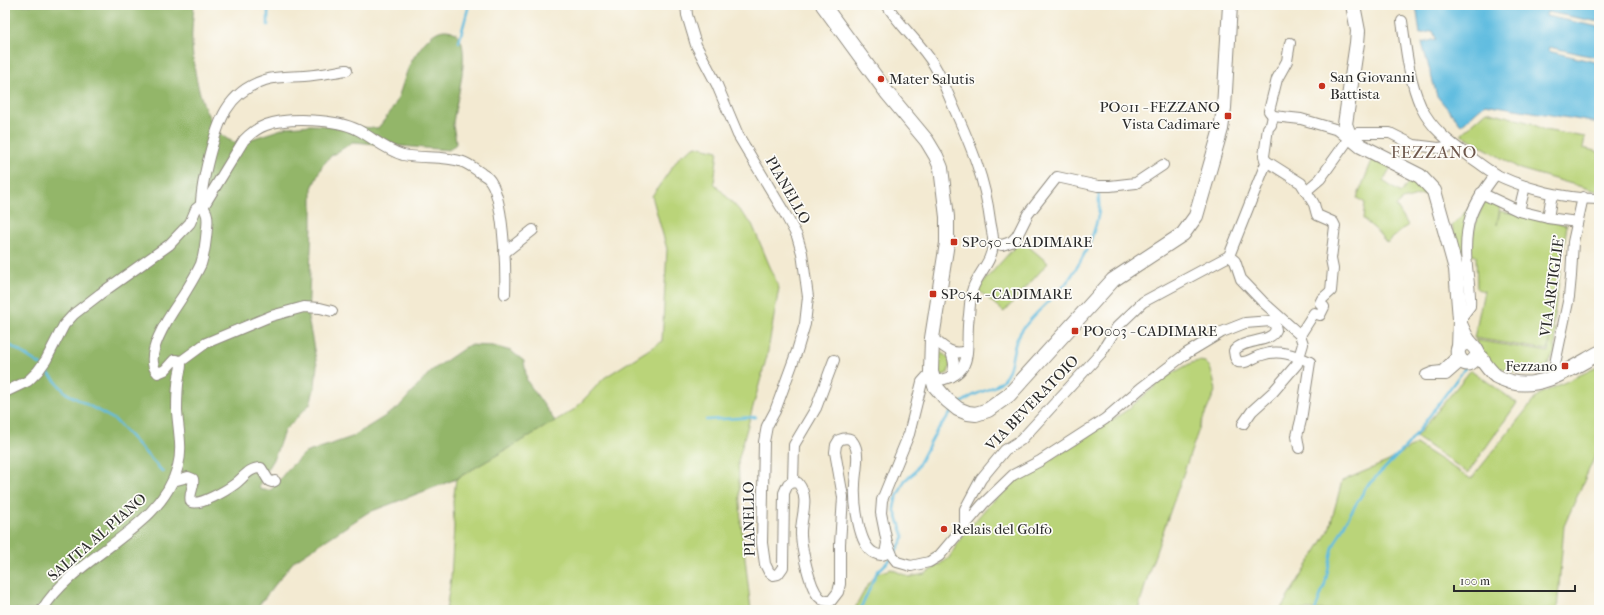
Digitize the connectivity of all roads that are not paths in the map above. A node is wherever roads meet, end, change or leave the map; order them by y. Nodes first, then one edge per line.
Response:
1 (686, 5) edge
2 (822, 5) edge
3 (887, 5) edge
4 (897, 5) edge
5 (1230, 5) edge
6 (1353, 5) edge
7 (898, 21) junction
8 (1402, 21) dead end
9 (1290, 43) dead end
10 (347, 70) dead end
11 (1273, 116) junction
12 (1350, 137) junction
13 (1452, 146) junction
14 (1266, 162) junction
15 (1163, 165) dead end
16 (1496, 174) junction
17 (1525, 186) junction
18 (1306, 191) junction
19 (1481, 193) junction
20 (1552, 194) junction
21 (1582, 197) junction
22 (1599, 199) edge
23 (202, 206) junction
24 (1518, 210) junction
25 (1548, 218) junction
26 (1577, 222) junction
27 (533, 230) dead end
28 (994, 243) junction
29 (504, 253) junction
30 (1229, 256) junction
31 (505, 294) dead end
32 (332, 311) dead end
33 (1460, 322) junction
34 (1300, 335) junction
35 (932, 338) junction
36 (967, 351) junction
37 (951, 352) junction
38 (1599, 353) edge
39 (1299, 357) junction
40 (834, 360) dead end
41 (180, 362) junction
42 (932, 376) junction
43 (951, 377) junction
44 (1552, 378) junction
45 (5, 392) edge
46 (1243, 424) dead end
47 (1299, 448) dead end
48 (173, 481) junction
49 (275, 481) dead end
50 (793, 482) junction
51 (965, 525) junction
52 (887, 543) junction
53 (42, 610) edge

1 - 50 street, PIANELLO
2 - 35 main road
3 - 7 street
4 - 7 street
5 - 42 main road
6 - 12 main road
7 - 28 street
8 - 13 street
9 - 11 street
10 - 23 street
11 - 12 street
11 - 14 street
12 - 13 street
12 - 18 street
12 - 33 main road
13 - 16 street
14 - 18 street
14 - 30 street
15 - 28 street
16 - 17 street
16 - 19 street
17 - 20 street
17 - 24 street
18 - 34 street
19 - 24 street
19 - 33 street
20 - 21 street
20 - 25 street
21 - 22 street
21 - 26 street, VIA ARTIGLIE'
23 - 29 street
23 - 41 street
23 - 45 street
24 - 25 street
25 - 26 street
26 - 44 street, VIA ARTIGLIE'
27 - 29 street
28 - 36 street
29 - 31 street
30 - 34 street
30 - 51 street, VIA BEVERATOIO
32 - 41 street
33 - 44 main road
34 - 39 street
35 - 37 street
35 - 42 main road
36 - 37 street
36 - 43 street
37 - 43 street
38 - 44 main road
39 - 46 street
39 - 47 street
39 - 51 street
40 - 50 street
41 - 48 street, SALITA AL PIANO
42 - 43 street
42 - 52 street
48 - 49 street
48 - 53 street, SALITA AL PIANO
50 - 52 street
51 - 52 street

